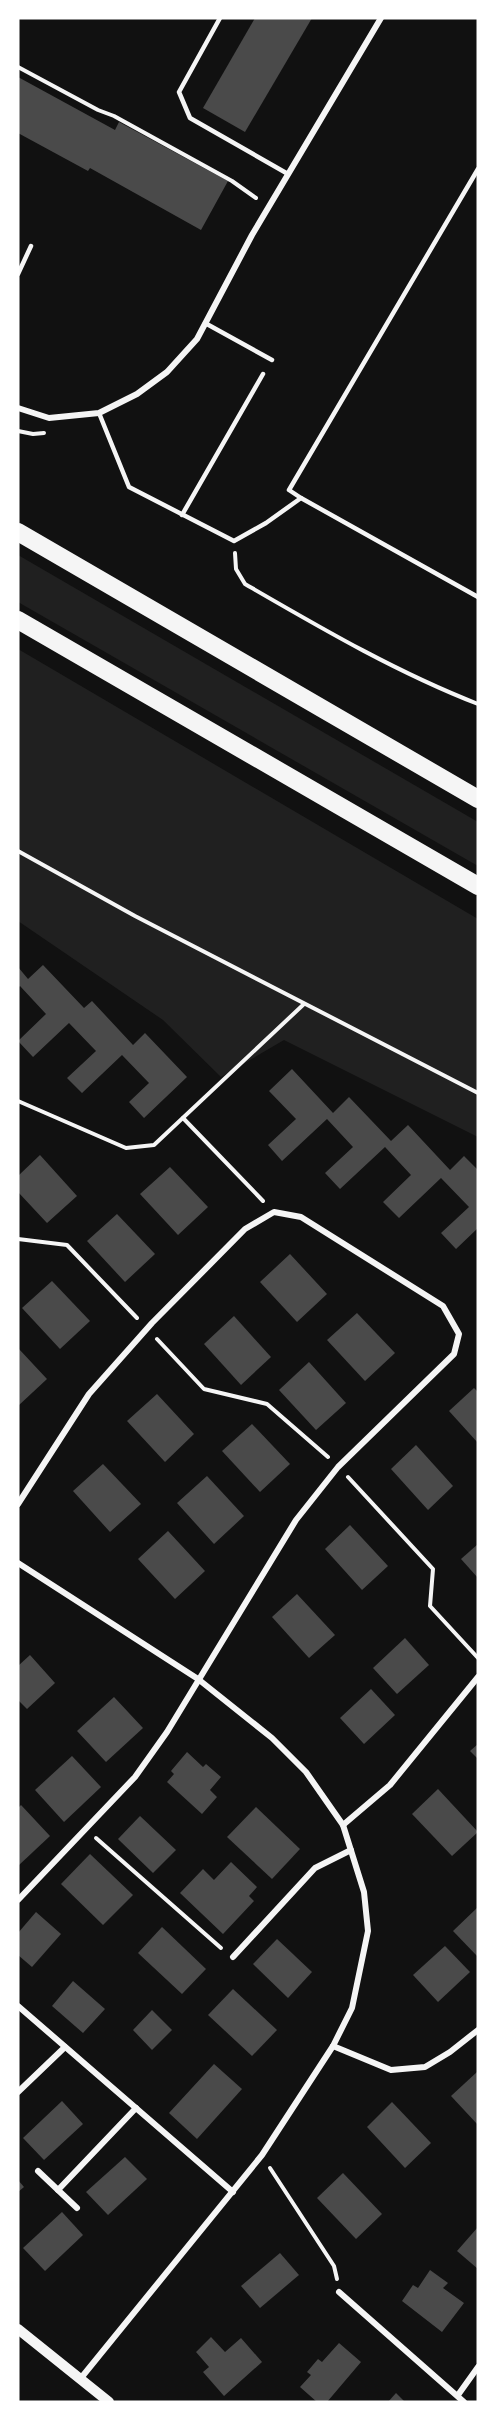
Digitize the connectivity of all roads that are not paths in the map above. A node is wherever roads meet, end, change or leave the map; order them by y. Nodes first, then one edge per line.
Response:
1 (220, 18) edge
2 (381, 18) edge
3 (478, 169) edge
4 (288, 174) junction
5 (31, 246) dead end
6 (18, 274) edge
7 (205, 323) junction
8 (272, 360) dead end
9 (263, 374) dead end
10 (18, 408) edge
11 (99, 413) junction
12 (300, 498) junction
13 (182, 515) junction
14 (18, 532) edge
15 (478, 597) edge
16 (18, 620) edge
17 (478, 800) edge
18 (478, 886) edge
19 (18, 1504) edge
20 (18, 1563) edge
21 (478, 1677) edge
22 (198, 1679) junction
23 (343, 1825) junction
24 (351, 1850) junction
25 (18, 1900) edge
26 (232, 1957) road end
27 (18, 2006) edge
28 (478, 2030) edge
29 (333, 2046) junction
30 (65, 2047) junction
31 (18, 2092) edge
32 (136, 2108) junction
33 (38, 2171) dead end
34 (58, 2190) junction
35 (233, 2192) junction
36 (77, 2208) dead end
37 (339, 2292) road end
38 (18, 2329) edge
39 (478, 2367) edge
40 (81, 2378) junction
41 (458, 2395) junction
42 (109, 2402) edge
43 (464, 2402) edge

1 - 4 lane
2 - 4 street
3 - 12 lane
4 - 7 street
5 - 6 lane
7 - 8 lane
7 - 11 street
9 - 13 lane
10 - 11 street
11 - 13 lane
12 - 13 lane
12 - 15 lane
14 - 17 highway
16 - 18 highway
19 - 22 street
20 - 22 street
21 - 23 street
22 - 23 street
22 - 25 street
23 - 24 street
24 - 26 street
24 - 29 street
27 - 30 street
28 - 29 street
29 - 35 street
30 - 31 street
30 - 32 street
32 - 34 street
32 - 35 street
33 - 34 street
34 - 36 street
35 - 40 street
37 - 41 street
38 - 40 street
39 - 41 street
40 - 42 street
41 - 43 street

